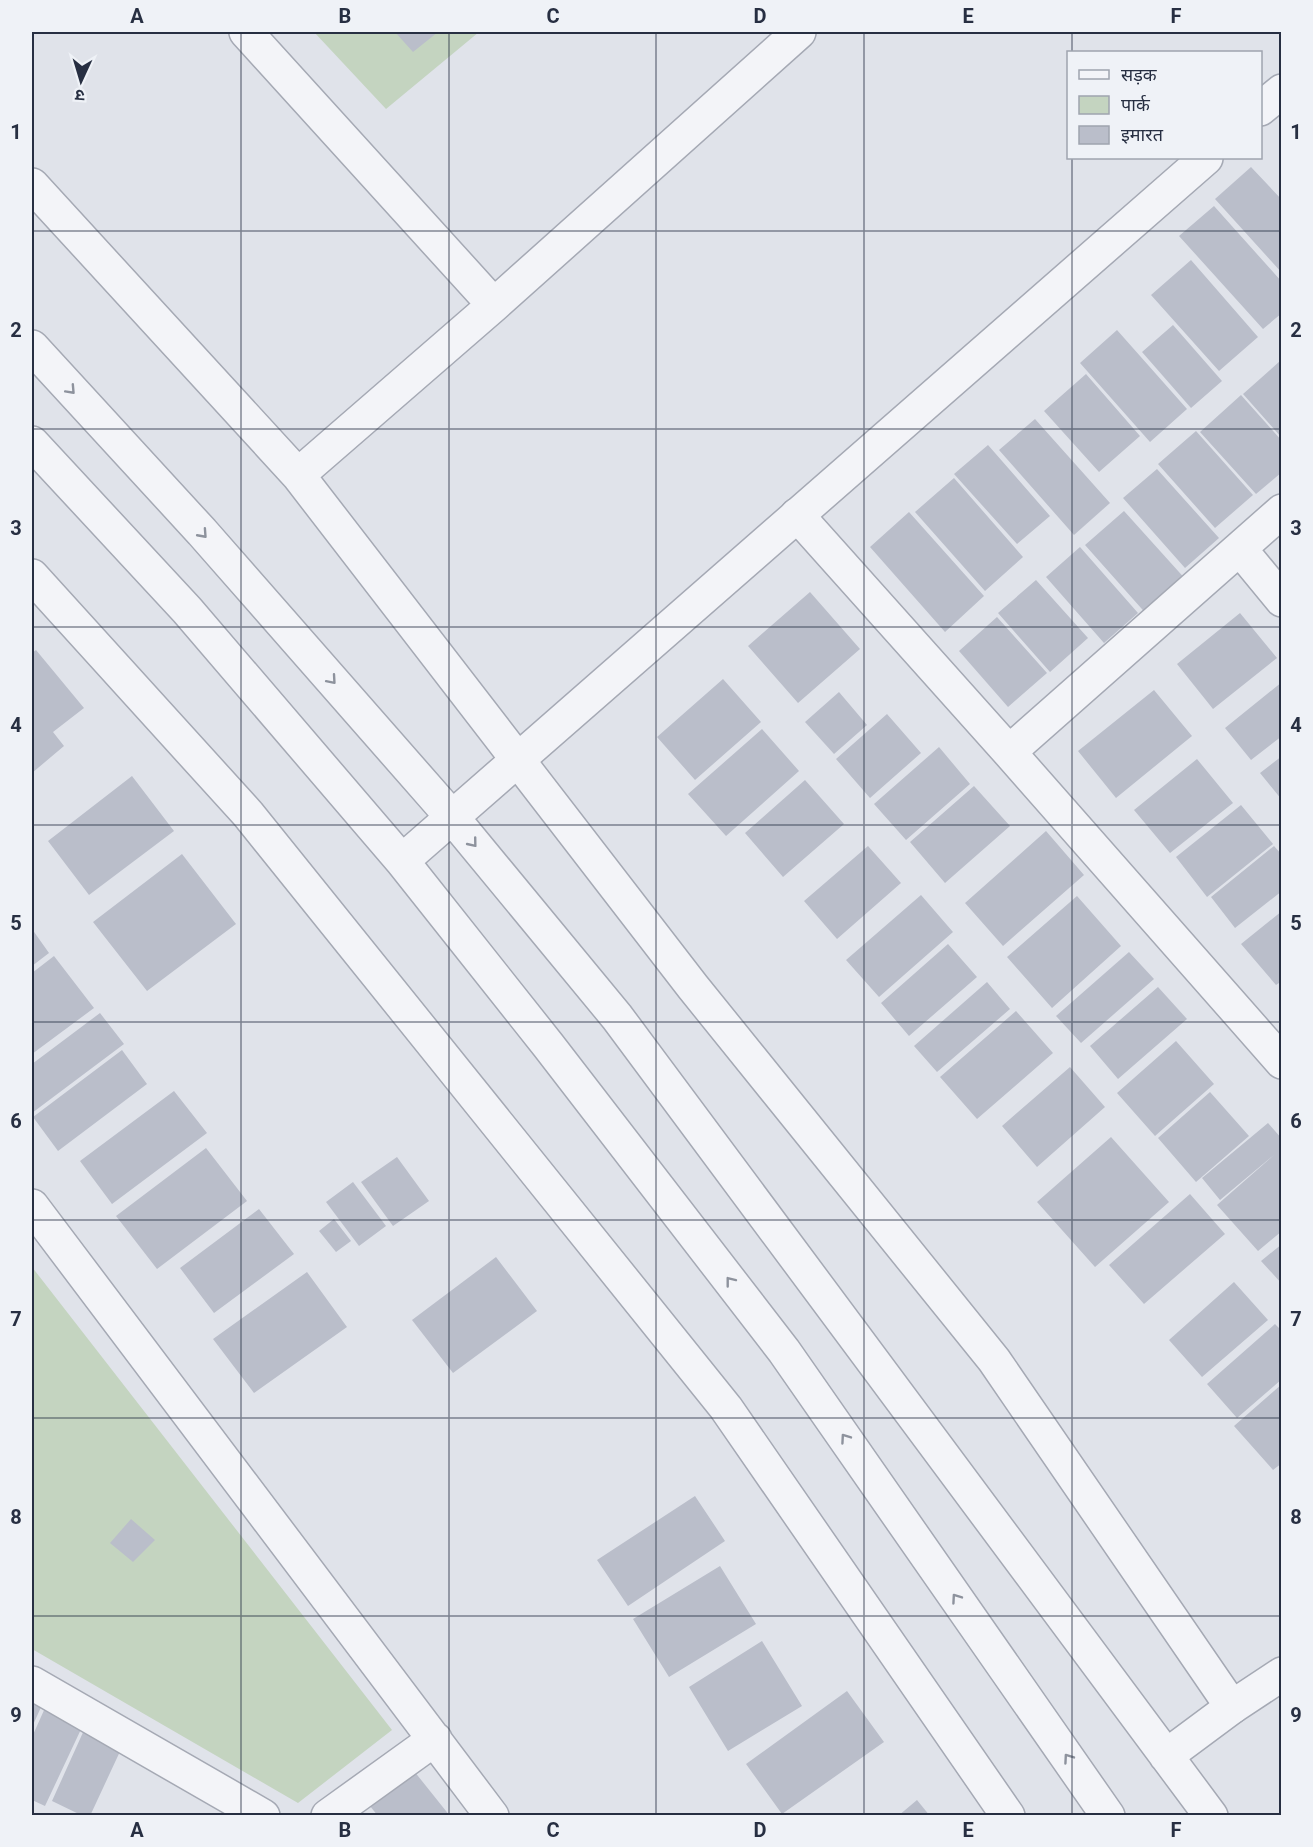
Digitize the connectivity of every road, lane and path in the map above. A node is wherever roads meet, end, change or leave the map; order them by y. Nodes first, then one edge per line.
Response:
1 (246, 32) edge
2 (799, 32) edge
3 (1281, 91) edge
4 (1262, 107) edge
5 (1205, 159) edge
6 (32, 185) edge
7 (494, 305) junction
8 (32, 347) edge
9 (32, 443) edge
10 (298, 475) junction
11 (1281, 511) edge
12 (797, 515) junction
13 (1240, 549) junction
14 (32, 576) edge
15 (1281, 600) edge
16 (1009, 752) junction
17 (517, 760) junction
18 (452, 817) junction
19 (402, 861) junction
20 (1281, 1062) edge
21 (32, 1206) edge
22 (1281, 1674) edge
23 (32, 1683) edge
24 (1232, 1707) junction
25 (435, 1739) junction
26 (1166, 1756) junction
27 (1099, 1812) edge
28 (263, 1815) edge
29 (328, 1815) edge
30 (492, 1815) edge
31 (1008, 1815) edge
32 (1211, 1815) edge

1 - 7 street
2 - 7 street
3 - 4 street
5 - 12 street
6 - 10 street
7 - 10 street
8 -> 18 street
9 - 19 street
10 - 17 street
11 - 13 street
12 - 16 street
12 - 17 street
13 - 15 street
13 - 16 street
14 - 31 street
16 - 20 street
17 - 18 street
17 - 24 street
18 - 19 street
18 -> 26 street
27 -> 19 street
21 - 25 street
22 - 24 street
23 - 28 street
24 - 26 street
25 - 29 street
25 - 30 street
26 - 32 street

